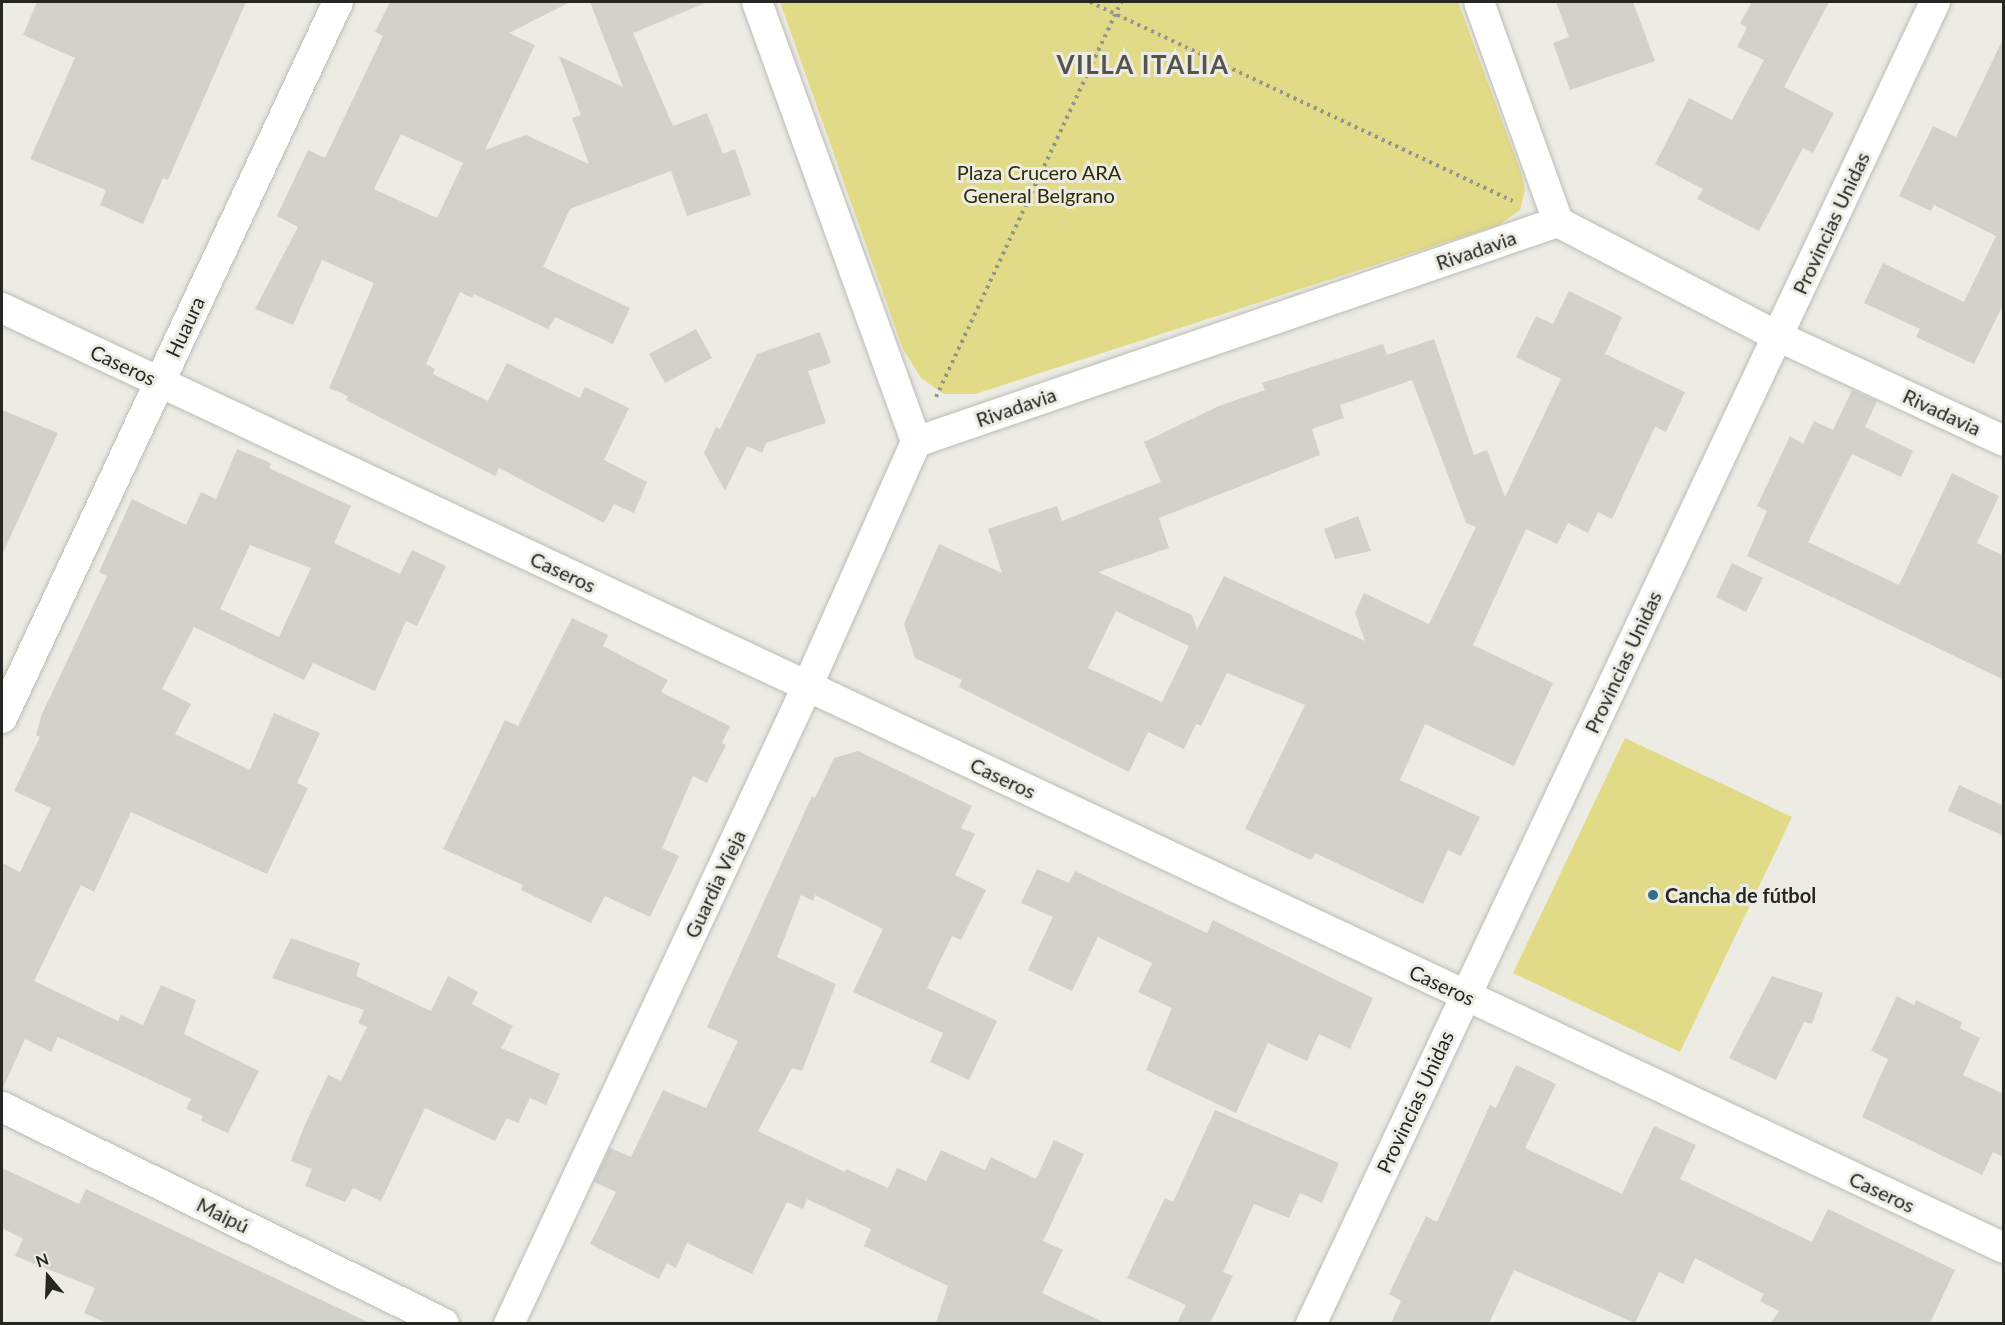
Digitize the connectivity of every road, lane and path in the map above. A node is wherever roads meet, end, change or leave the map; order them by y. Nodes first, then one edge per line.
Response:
1 (338, 2) edge
2 (757, 2) edge
3 (1090, 2) edge
4 (1121, 2) edge
5 (1479, 2) edge
6 (1935, 2) edge
7 (1115, 13) junction
8 (1558, 222) junction
9 (2, 309) edge
10 (1777, 336) junction
11 (159, 382) junction
12 (2004, 441) edge
13 (916, 442) junction
14 (807, 687) junction
15 (2, 718) edge
16 (1465, 996) junction
17 (2, 1107) edge
18 (2004, 1248) edge
19 (444, 1323) edge
20 (509, 1323) edge
21 (1311, 1323) edge

1 - 11 street, Huaura
2 - 13 street
3 - 7 path
4 - 7 path
5 - 8 street
6 - 10 street, Provincias Unidas
7 - 8 path
7 - 13 path
8 - 10 street, Rivadavia
8 - 13 street, Rivadavia
9 - 11 street, Caseros
10 - 12 street, Rivadavia
10 - 16 street, Provincias Unidas
11 - 14 street, Caseros
11 - 15 street, Huaura
13 - 14 street, Guardia Vieja
14 - 16 street, Caseros
14 - 20 street, Guardia Vieja
16 - 18 street, Caseros
16 - 21 street, Provincias Unidas
17 - 19 street, Maipú

